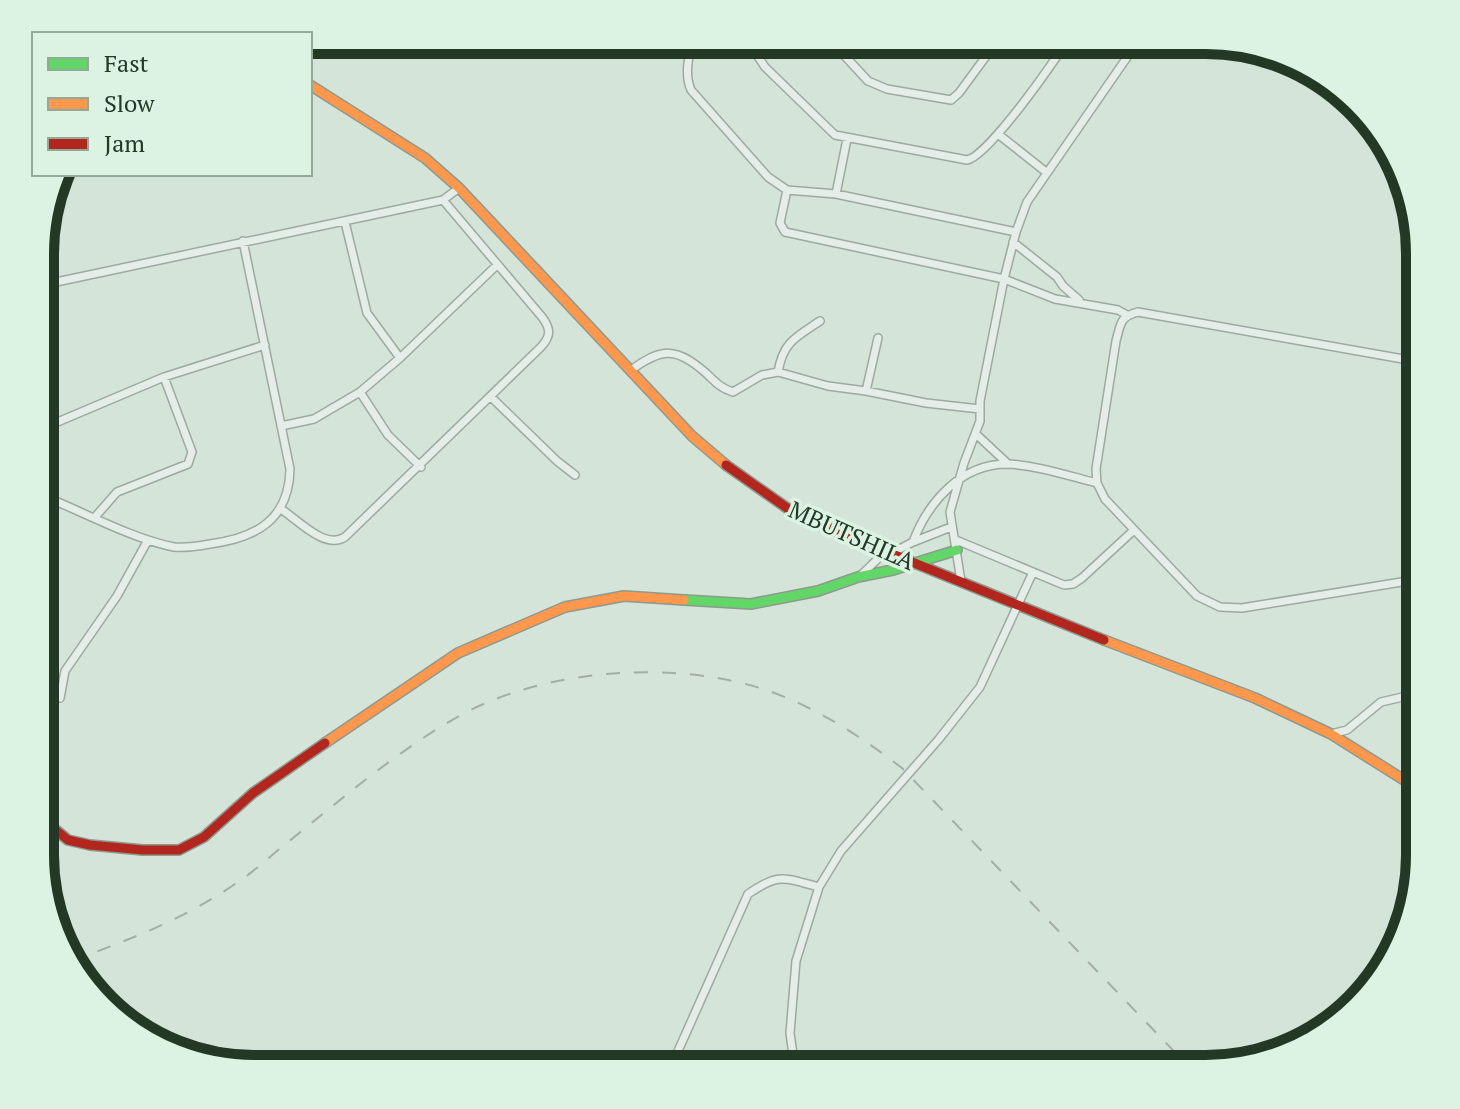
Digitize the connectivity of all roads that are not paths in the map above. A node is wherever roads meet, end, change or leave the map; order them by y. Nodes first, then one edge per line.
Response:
1 (690, 54) edge
2 (756, 54) edge
3 (843, 54) edge
4 (988, 54) edge
5 (1057, 54) edge
6 (1129, 54) edge
7 (312, 86) edge
8 (998, 134) junction
9 (847, 139) junction
10 (1046, 172) junction
11 (459, 188) junction
12 (787, 190) junction
13 (836, 194) junction
14 (443, 200) junction
15 (345, 222) junction
16 (1016, 232) junction
17 (243, 241) junction
18 (1013, 242) junction
19 (497, 265) junction
20 (1004, 279) junction
21 (54, 282) edge
22 (1080, 302) junction
23 (1127, 315) junction
24 (820, 321) dead end
25 (878, 338) dead end
26 (265, 345) junction
27 (400, 358) junction
28 (1406, 360) edge
29 (630, 371) junction
30 (778, 372) junction
31 (164, 377) junction
32 (866, 391) junction
33 (360, 392) junction
34 (491, 397) junction
35 (980, 409) junction
36 (54, 424) edge
37 (281, 426) junction
38 (976, 434) junction
39 (1008, 464) junction
40 (421, 467) junction
41 (575, 475) dead end
42 (961, 478) junction
43 (1097, 483) junction
44 (54, 500) edge
45 (281, 509) junction
46 (95, 517) junction
47 (951, 527) junction
48 (1134, 530) junction
49 (148, 540) junction
50 (913, 542) junction
51 (956, 545) junction
52 (887, 553) junction
53 (915, 564) junction
54 (1033, 572) junction
55 (858, 577) junction
56 (961, 581) junction
57 (1406, 581) edge
58 (1017, 607) junction
59 (1406, 696) edge
60 (60, 698) dead end
61 (1331, 734) junction
62 (1406, 781) edge
63 (54, 829) edge
64 (819, 887) junction
65 (676, 1055) edge
66 (793, 1055) edge

1 - 12 street
2 - 9 street
3 - 4 street
5 - 8 street
6 - 10 street
7 - 11 street, MBUTSHILA
8 - 9 street
8 - 10 street
9 - 13 street
10 - 16 street
11 - 14 street
11 - 29 street, MBUTSHILA
12 - 13 street
12 - 20 street
13 - 16 street
14 - 15 street
14 - 19 street
15 - 17 street
15 - 27 street
16 - 18 street
17 - 21 street
17 - 26 street
18 - 20 street
18 - 22 street
19 - 27 street
19 - 34 street
20 - 22 street
20 - 35 street
22 - 23 street
23 - 28 street
23 - 43 street
24 - 30 street
25 - 32 street
26 - 31 street
26 - 37 street
27 - 33 street
29 - 30 street
29 - 52 street, MBUTSHILA
30 - 32 street
31 - 36 street
31 - 46 street
32 - 35 street
33 - 37 street
33 - 40 street
34 - 40 street
34 - 41 street
35 - 38 street
37 - 45 street
38 - 39 street
38 - 42 street
39 - 42 street
39 - 43 street
40 - 45 street
42 - 47 street
42 - 50 street
43 - 48 street
44 - 46 street
45 - 49 street
46 - 49 street
47 - 50 street
47 - 51 street
48 - 54 street
48 - 57 street
49 - 60 street
50 - 52 street
51 - 53 street
51 - 54 street
51 - 56 street
52 - 53 street, MBUTSHILA
52 - 55 street
53 - 55 street
53 - 56 street, MBUTSHILA
54 - 58 street
55 - 63 street
56 - 58 street, MBUTSHILA
58 - 61 street, MBUTSHILA
58 - 64 street
59 - 61 street
61 - 62 street, MBUTSHILA
64 - 65 street
64 - 66 street

